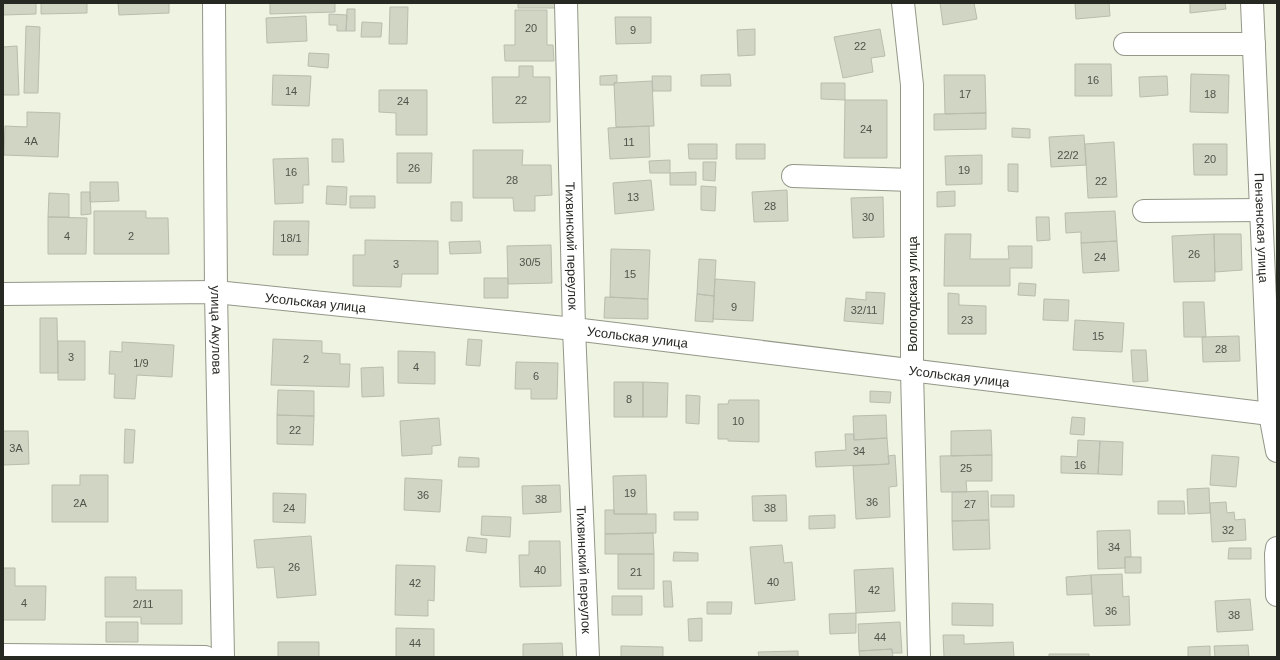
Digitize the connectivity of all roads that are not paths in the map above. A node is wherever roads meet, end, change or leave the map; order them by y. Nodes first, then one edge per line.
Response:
1 (214, 3) edge
2 (566, 3) edge
3 (902, 3) edge
4 (1252, 3) edge
5 (1125, 44) dead end
6 (1254, 44) junction
7 (793, 176) dead end
8 (912, 180) junction
9 (1261, 210) junction
10 (1144, 211) dead end
11 (216, 292) junction
12 (3, 294) edge
13 (574, 329) junction
14 (912, 371) junction
15 (1270, 414) junction
16 (1277, 451) edge
17 (1277, 548) edge
18 (1277, 595) edge
19 (3, 655) edge
20 (205, 657) edge
21 (224, 657) edge
22 (588, 657) edge
23 (919, 657) edge

1 - 11 street, улица Акулова
2 - 13 street, Тихвинский переулок
3 - 8 street, Вологодская улица
4 - 6 street, Пензенская улица
5 - 6 street
6 - 9 street, Пензенская улица
7 - 8 street
8 - 14 street, Вологодская улица
9 - 10 street
9 - 15 street, Пензенская улица
11 - 12 street, Усольская улица
11 - 13 street, Усольская улица
11 - 21 street, улица Акулова
13 - 14 street, Усольская улица
13 - 22 street, Тихвинский переулок
14 - 15 street, Усольская улица
14 - 23 street, Вологодская улица
15 - 16 street, Пензенская улица
17 - 18 street
19 - 20 street

